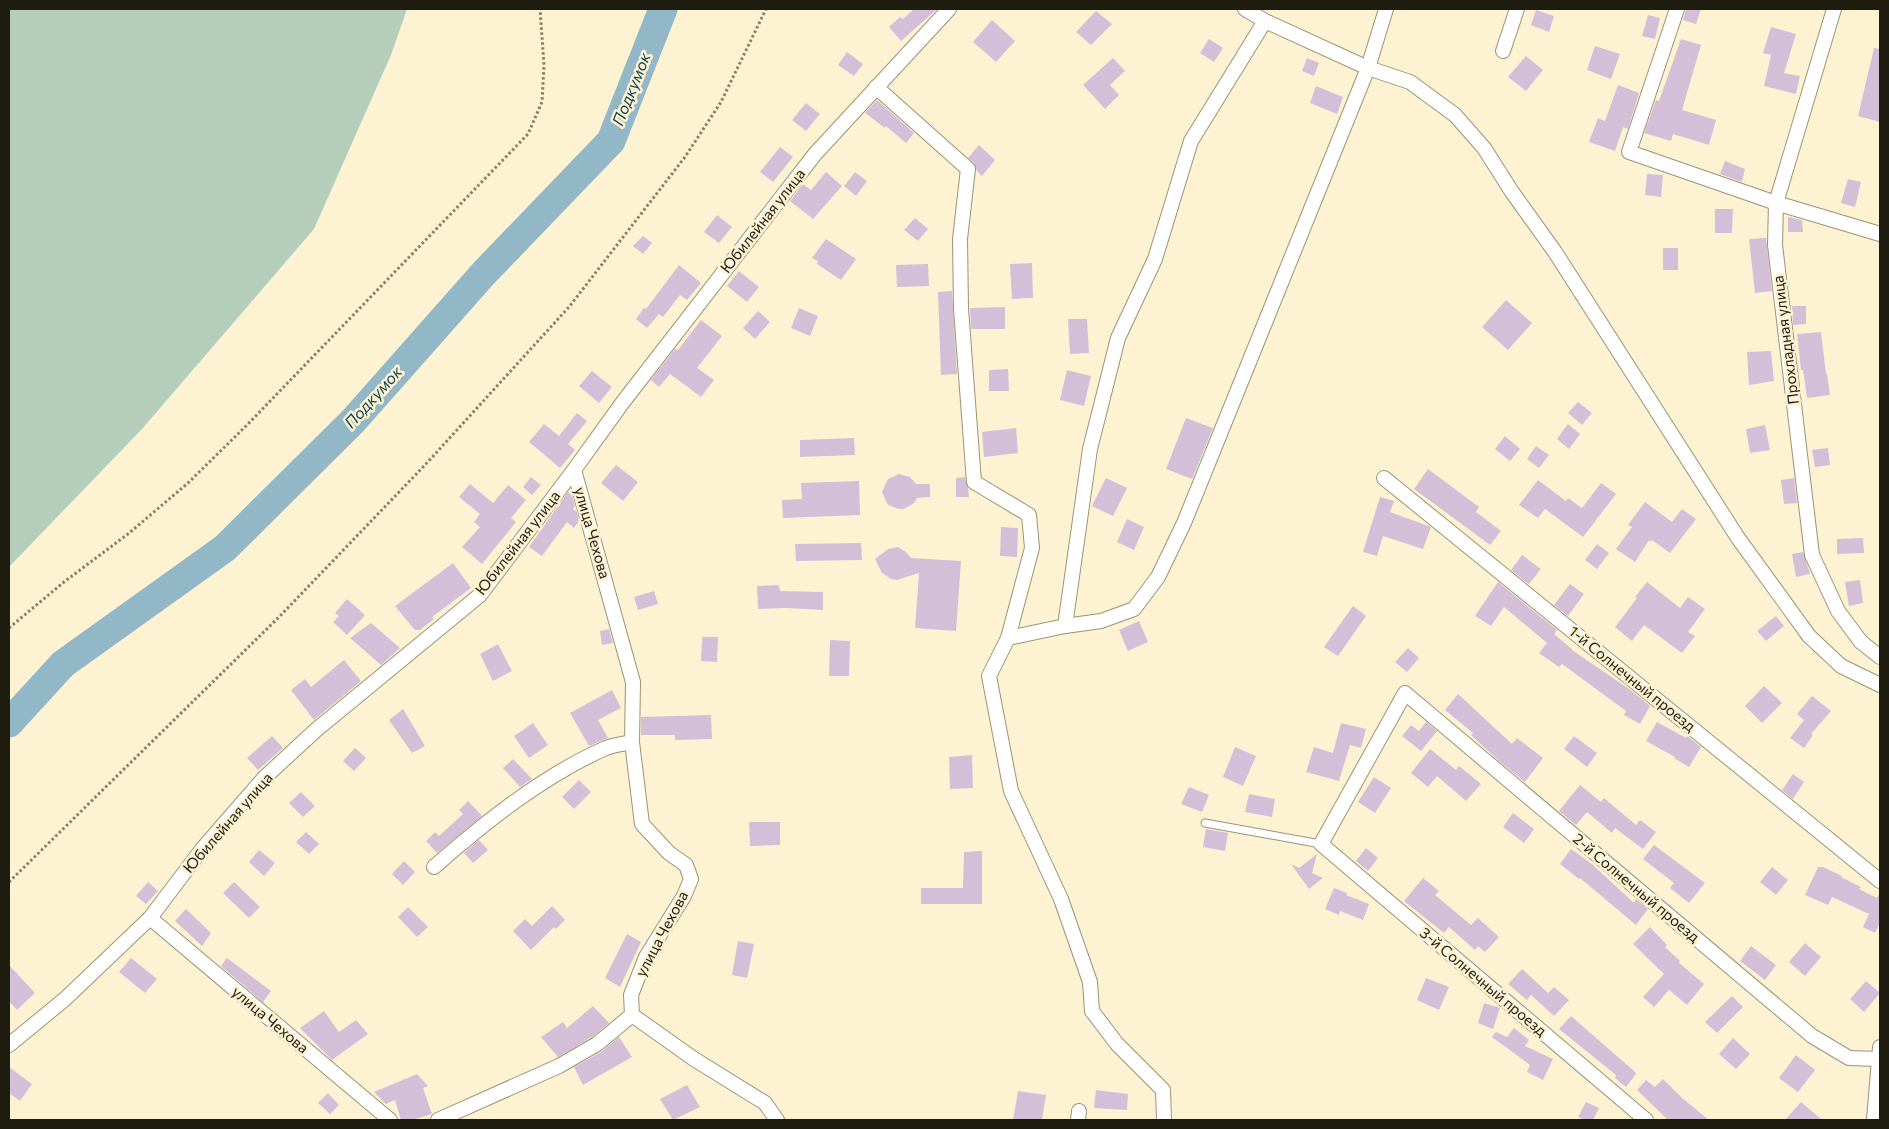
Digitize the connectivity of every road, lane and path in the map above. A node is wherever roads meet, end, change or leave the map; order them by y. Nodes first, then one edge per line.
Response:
1 (540, 9) edge
2 (766, 9) edge
3 (949, 9) edge
4 (1245, 9) edge
5 (1386, 9) edge
6 (1517, 9) edge
7 (1677, 9) edge
8 (1834, 9) edge
9 (1266, 21) junction
10 (1503, 51) dead end
11 (1368, 68) junction
12 (876, 87) junction
13 (1776, 204) junction
14 (1880, 234) edge
15 (574, 470) junction
16 (1384, 478) dead end
17 (1065, 626) junction
18 (9, 628) edge
19 (1008, 638) junction
20 (1880, 657) edge
21 (1880, 685) edge
22 (632, 742) junction
23 (1205, 823) dead end
24 (1321, 844) junction
25 (434, 867) dead end
26 (1880, 881) edge
27 (9, 882) edge
28 (150, 918) junction
29 (632, 1015) junction
30 (9, 1045) edge
31 (1879, 1053) edge
32 (390, 1120) edge
33 (438, 1120) edge
34 (777, 1120) edge
35 (1164, 1120) edge
36 (1646, 1120) edge
37 (1874, 1120) edge

1 - 18 path
2 - 27 path
3 - 12 street, Юбилейная улица
4 - 9 street
5 - 11 street
6 - 10 street
7 - 13 street
8 - 13 street, Прохладная улица
9 - 11 street
9 - 17 street
11 - 17 street
11 - 21 street
12 - 15 street, Юбилейная улица
12 - 19 street
13 - 14 street
13 - 20 street, Прохладная улица
15 - 22 street, улица Чехова
15 - 28 street, Юбилейная улица
16 - 26 street, 1-й Солнечный проезд
17 - 19 street
19 - 35 street
22 - 25 street
22 - 29 street, улица Чехова
23 - 24 lane
24 - 31 street, 2-й Солнечный проезд
24 - 36 street, 3-й Солнечный проезд
28 - 30 street, Юбилейная улица
28 - 32 street, улица Чехова
29 - 33 street
29 - 34 street
31 - 37 street

